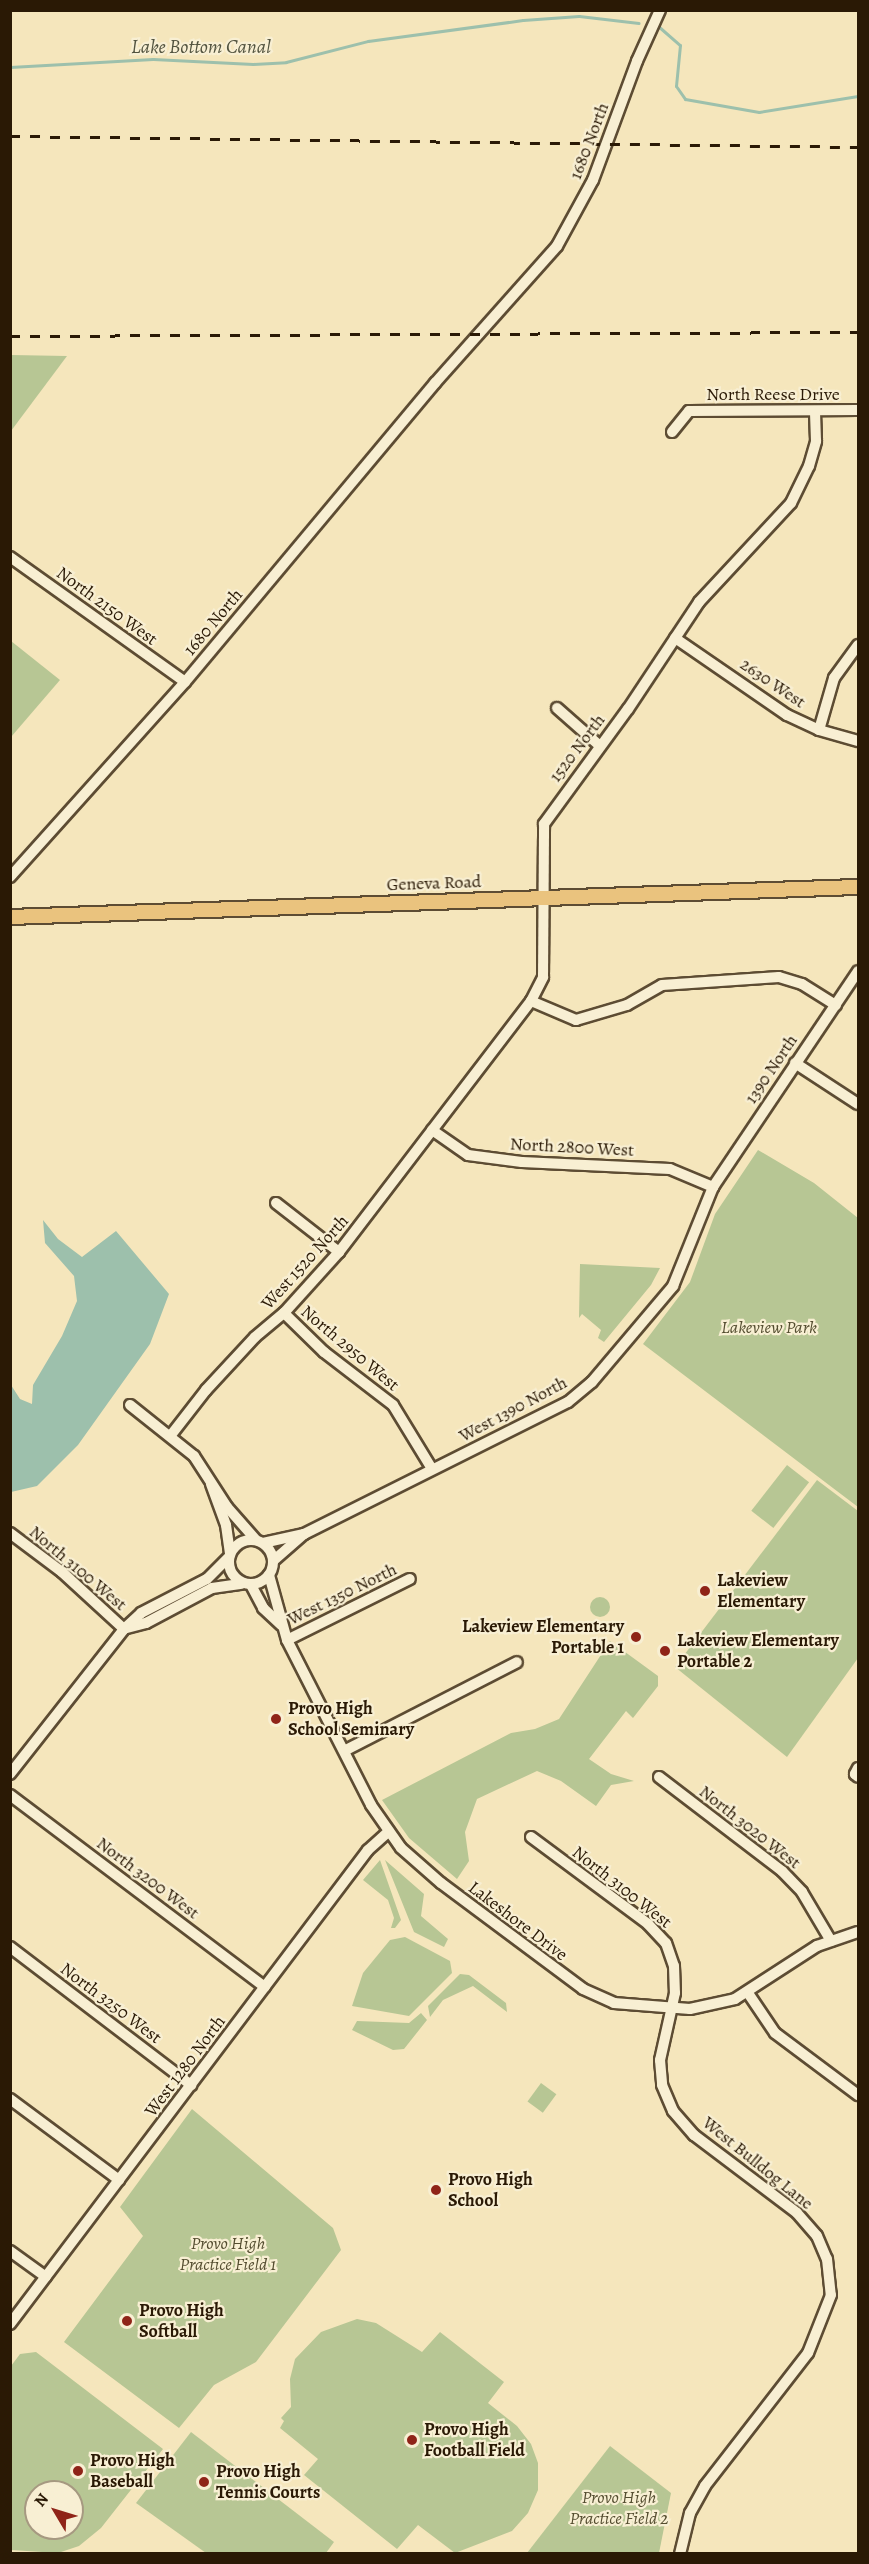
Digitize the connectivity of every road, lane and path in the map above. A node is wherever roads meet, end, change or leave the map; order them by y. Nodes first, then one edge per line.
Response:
1 (660, 10) edge
2 (858, 410) edge
3 (815, 411) junction
4 (672, 432) dead end
5 (10, 557) edge
6 (675, 638) junction
7 (858, 645) edge
8 (185, 682) junction
9 (557, 708) dead end
10 (819, 730) junction
11 (858, 741) edge
12 (600, 746) junction
13 (10, 877) edge
14 (858, 887) edge
15 (545, 897) junction
16 (10, 917) edge
17 (858, 971) edge
18 (531, 1001) junction
19 (836, 1005) junction
20 (795, 1063) junction
21 (858, 1104) edge
22 (432, 1130) junction
23 (713, 1187) junction
24 (276, 1203) dead end
25 (339, 1252) junction
26 (284, 1313) junction
27 (130, 1405) dead end
28 (171, 1435) junction
29 (432, 1469) junction
30 (211, 1484) junction
31 (10, 1533) edge
32 (304, 1534) junction
33 (259, 1542) junction
34 (229, 1555) junction
35 (273, 1561) junction
36 (269, 1575) junction
37 (410, 1579) dead end
38 (247, 1584) junction
39 (281, 1625) junction
40 (124, 1629) junction
41 (288, 1640) junction
42 (517, 1662) dead end
43 (346, 1750) junction
44 (10, 1774) edge
45 (659, 1777) dead end
46 (10, 1795) edge
47 (389, 1831) junction
48 (531, 1837) dead end
49 (858, 1932) edge
50 (831, 1941) junction
51 (10, 1947) edge
52 (265, 1987) junction
53 (748, 1993) junction
54 (672, 2010) junction
55 (191, 2085) junction
56 (858, 2095) edge
57 (10, 2099) edge
58 (119, 2180) junction
59 (10, 2251) edge
60 (46, 2277) junction
61 (10, 2324) edge
62 (680, 2553) edge

1 - 8 street, 1680 North
2 - 3 street, North Reese Drive
3 - 4 street, North Reese Drive
3 - 6 street, 1520 North
5 - 8 street, North 2150 West
6 - 10 street, 2630 West
6 - 12 street, 1520 North
7 - 10 street
8 - 13 street, 1680 North
9 - 12 street
10 - 11 street, 2630 West
12 - 15 street, 1520 North
14 - 15 main road, Geneva Road
15 - 16 main road, Geneva Road
15 - 18 street, 1520 North
17 - 19 street, 1390 North
18 - 19 street
18 - 22 street, 1520 North
19 - 20 street, 1390 North
20 - 21 street
20 - 23 street, 1390 North
22 - 23 street, North 2800 West
22 - 25 street, West 1520 North
23 - 29 street, West 1390 North
24 - 25 street
25 - 26 street, West 1520 North
26 - 28 street, West 1520 North
26 - 29 street, North 2950 West
27 - 28 street
28 - 30 street
29 - 32 street, West 1390 North
30 - 33 street
30 - 34 street
31 - 40 street, North 3100 West
32 - 33 street, West 1390 North
32 - 35 street, West 1390 North
33 - 34 street
33 - 35 street
34 - 38 street
34 - 40 street
35 - 36 street
36 - 38 street
36 - 39 street, Lakeshore Drive
37 - 41 street, West 1350 North
38 - 39 street, Lakeshore Drive
38 - 40 street
39 - 41 street, Lakeshore Drive
40 - 44 street
41 - 43 street, Lakeshore Drive
42 - 43 street
43 - 47 street, Lakeshore Drive
45 - 50 street, North 3020 West
46 - 52 street, North 3200 West
47 - 52 street, West 1280 North
47 - 54 street, Lakeshore Drive
48 - 54 street, North 3100 West
49 - 50 street, Lakeshore Drive
50 - 53 street, Lakeshore Drive
51 - 55 street, North 3250 West
52 - 55 street, West 1280 North
53 - 54 street, Lakeshore Drive
53 - 56 street
54 - 62 street, West Bulldog Lane
55 - 58 street, West 1280 North
57 - 58 street
58 - 60 street, West 1280 North
59 - 60 street
60 - 61 street, West 1280 North

